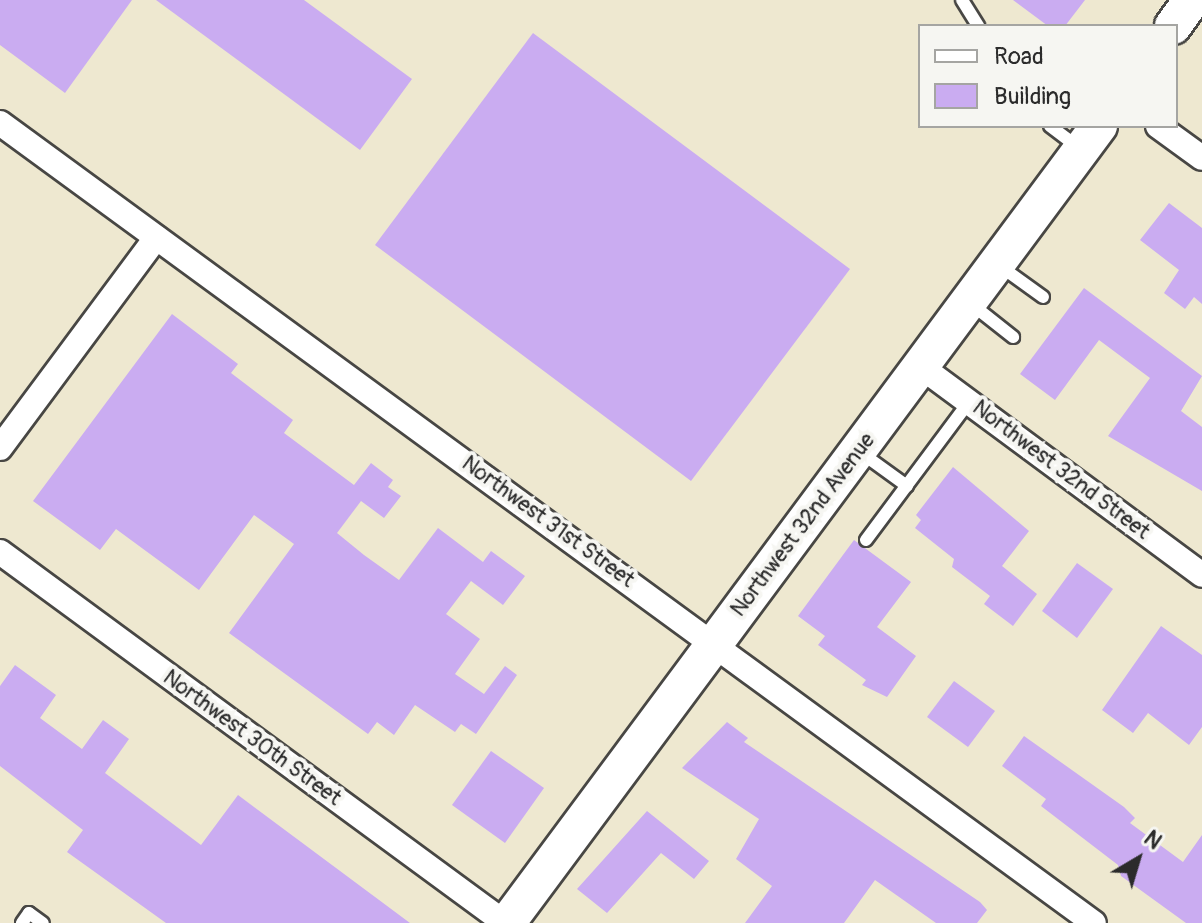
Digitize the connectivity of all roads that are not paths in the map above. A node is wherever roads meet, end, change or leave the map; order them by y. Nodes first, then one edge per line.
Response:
1 (962, 0) edge
2 (1192, 0) edge
3 (977, 24) edge
4 (1174, 24) edge
5 (0, 123) edge
6 (1057, 128) edge
7 (1161, 128) edge
8 (1090, 138) edge
9 (1202, 158) edge
10 (156, 238) junction
11 (997, 263) junction
12 (1043, 297) dead end
13 (967, 301) junction
14 (1013, 337) dead end
15 (920, 366) junction
16 (969, 402) junction
17 (0, 448) edge
18 (858, 450) junction
19 (907, 486) junction
20 (866, 540) dead end
21 (0, 552) edge
22 (1202, 575) edge
23 (714, 645) junction
24 (22, 923) edge
25 (43, 923) edge
26 (506, 923) edge
27 (1094, 923) edge

1 - 3 lane
2 - 4 main road
5 - 10 street, Northwest 31st Street
6 - 8 lane
7 - 9 street
8 - 11 main road, Northwest 32nd Avenue
10 - 17 street
10 - 23 street, Northwest 31st Street
11 - 12 lane
11 - 13 main road, Northwest 32nd Avenue
13 - 14 lane
13 - 15 main road, Northwest 32nd Avenue
15 - 16 street, Northwest 32nd Street
15 - 18 main road, Northwest 32nd Avenue
16 - 19 lane
16 - 22 street, Northwest 32nd Street
18 - 19 lane
18 - 23 main road, Northwest 32nd Avenue
19 - 20 lane
21 - 26 street, Northwest 30th Street
23 - 26 main road, Northwest 32nd Avenue
23 - 27 street, Northwest 31st Street
24 - 25 lane

